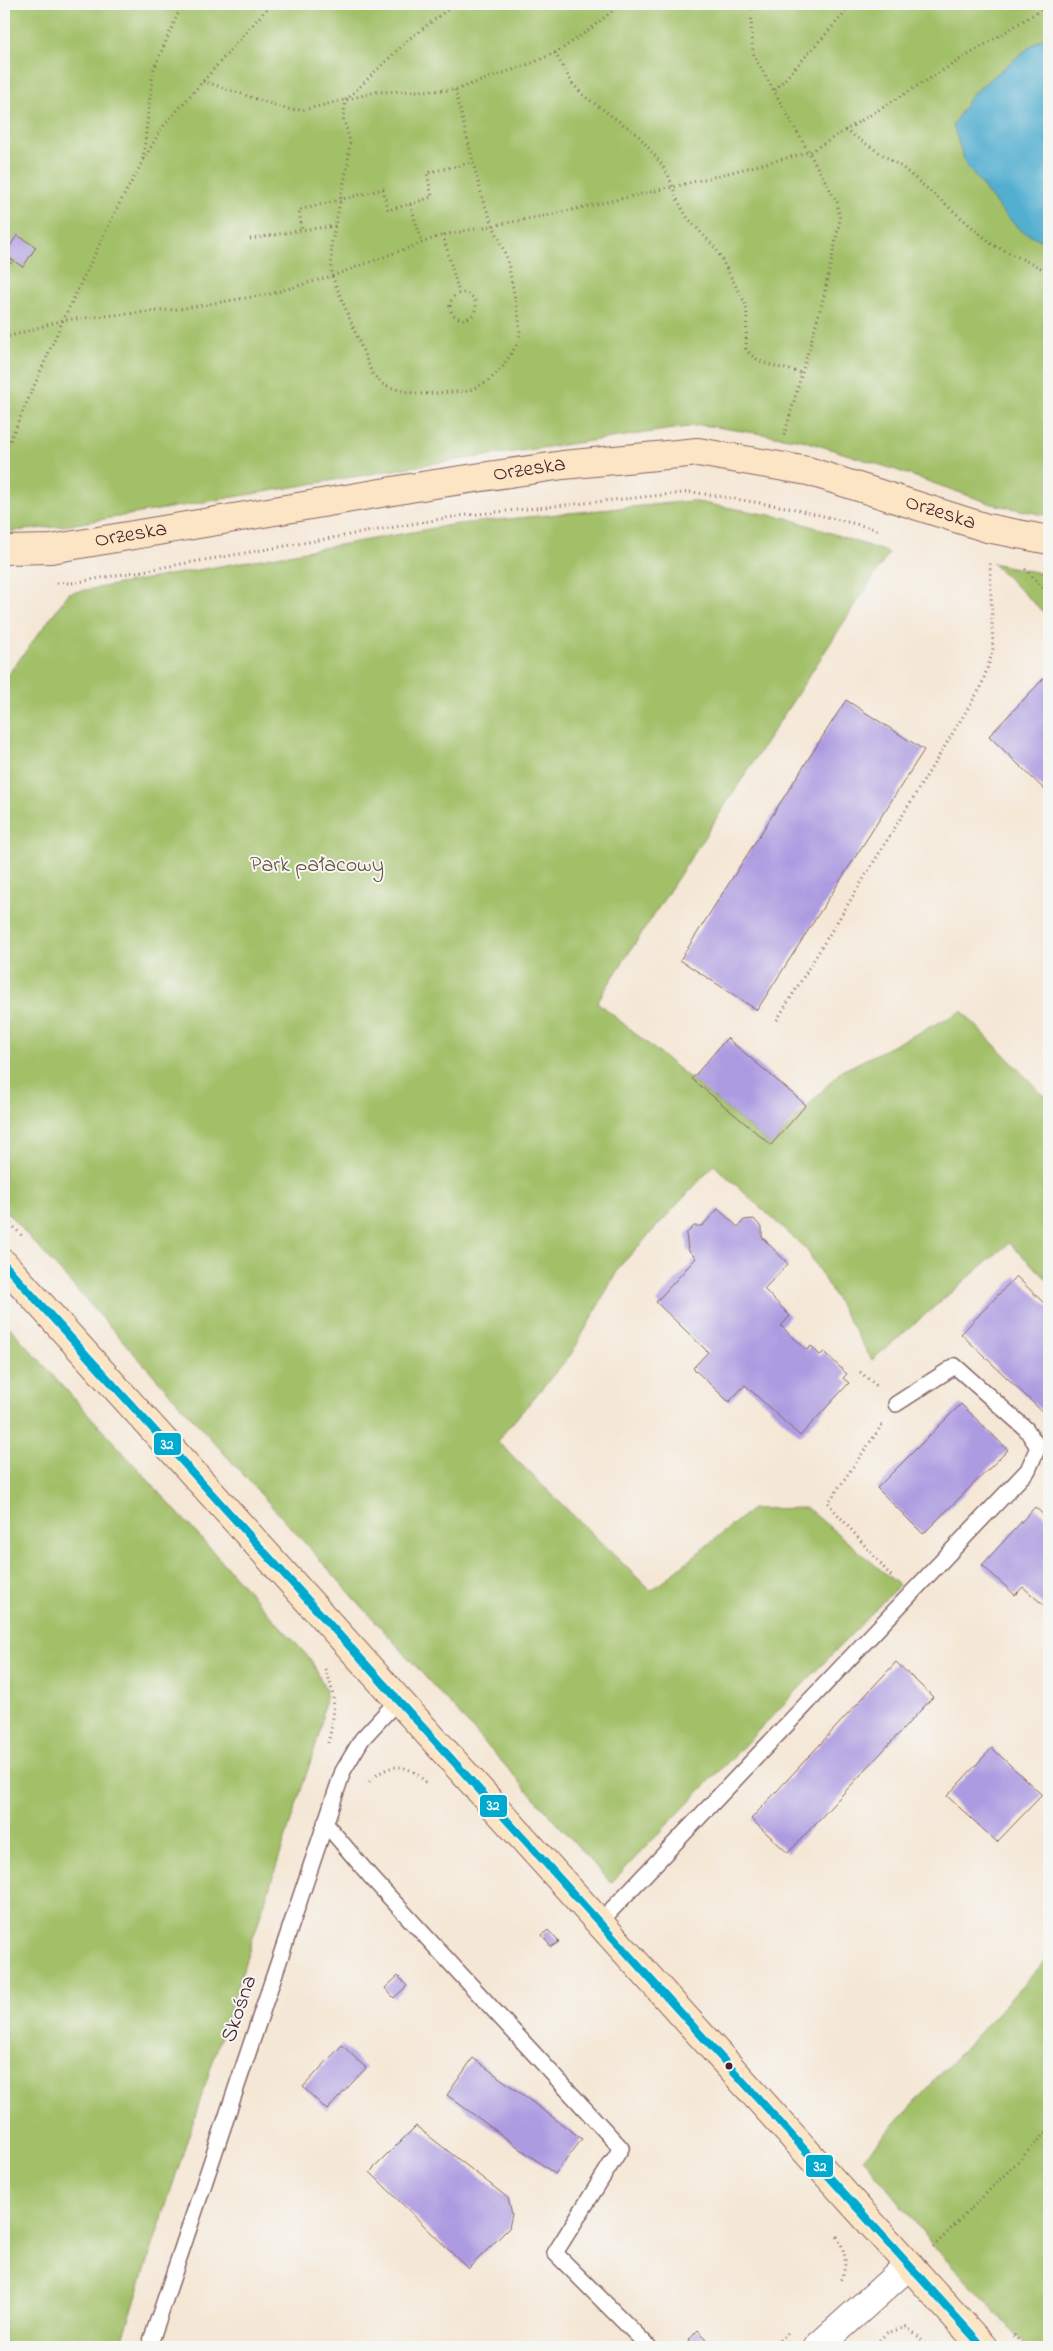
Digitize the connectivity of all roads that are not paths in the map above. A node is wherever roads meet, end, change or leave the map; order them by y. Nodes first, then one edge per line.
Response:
1 (1049, 540) edge
2 (4, 550) edge
3 (4, 1264) edge
4 (896, 1404) road end
5 (398, 1700) junction
6 (325, 1823) junction
7 (599, 1923) junction
8 (909, 2265) junction
9 (149, 2347) edge
10 (649, 2347) edge
11 (818, 2347) edge
12 (983, 2347) edge

1 - 2 street, Orzeska
3 - 5 street
4 - 7 lane
5 - 6 lane, Skośna
5 - 7 street
6 - 9 lane, Skośna
6 - 10 lane
7 - 8 street
8 - 11 street
8 - 12 street

